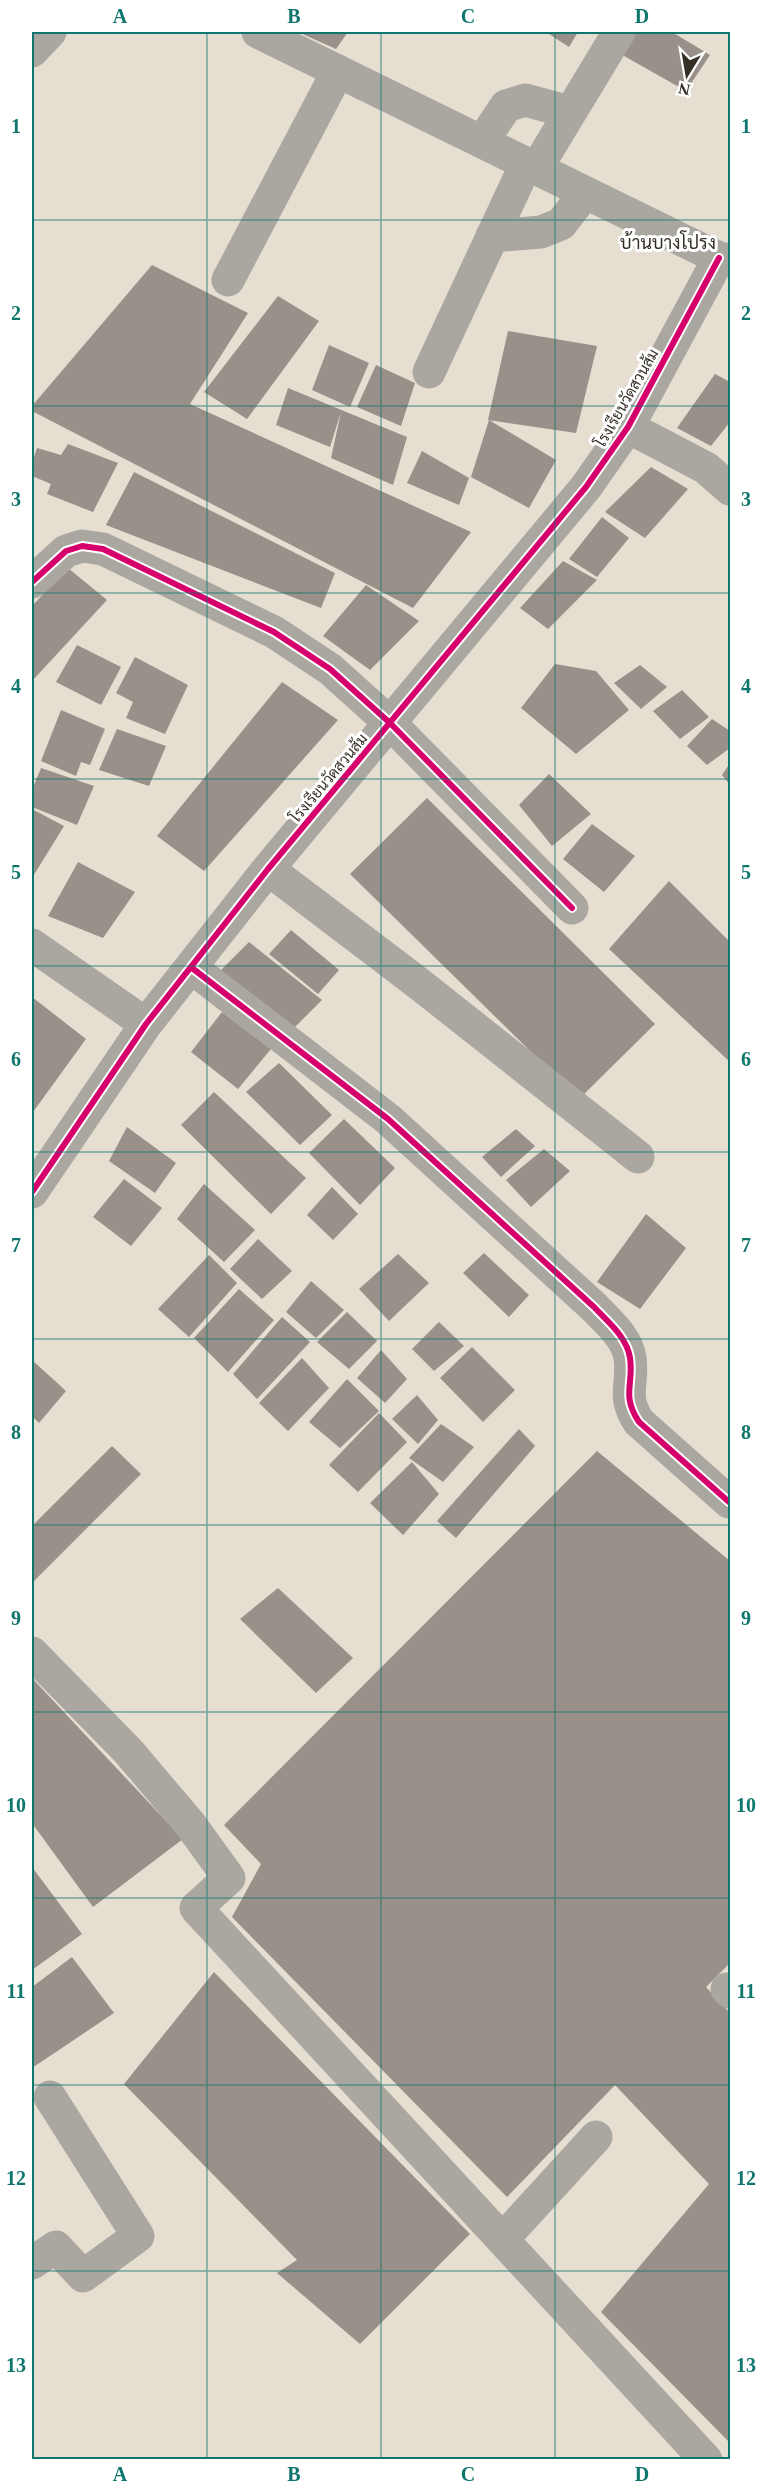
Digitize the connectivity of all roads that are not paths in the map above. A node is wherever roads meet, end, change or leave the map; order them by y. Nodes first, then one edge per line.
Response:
1 (50, 32) edge
2 (258, 32) edge
3 (619, 32) edge
4 (32, 51) edge
5 (338, 71) junction
6 (570, 112) junction
7 (482, 142) junction
8 (531, 167) junction
9 (585, 193) junction
10 (492, 236) junction
11 (725, 259) edge
12 (228, 280) dead end
13 (429, 372) dead end
14 (628, 427) junction
15 (730, 489) edge
16 (32, 582) edge
17 (390, 723) junction
18 (268, 869) junction
19 (572, 908) dead end
20 (32, 945) edge
21 (192, 968) junction
22 (146, 1024) junction
23 (638, 1157) dead end
24 (34, 1181) edge
25 (729, 1502) edge
26 (32, 1653) edge
27 (50, 2097) dead end
28 (597, 2137) dead end
29 (503, 2239) junction
30 (32, 2263) edge
31 (706, 2460) edge

1 - 4 street
2 - 5 street
3 - 6 street
5 - 7 street
5 - 12 street
6 - 7 street
6 - 8 street
7 - 8 street
8 - 9 street
8 - 10 street
9 - 10 street
9 - 11 street
10 - 13 street
11 - 14 street, โรงเรียนวัดสวนส้ม
14 - 15 street
14 - 17 street, โรงเรียนวัดสวนส้ม
16 - 17 street
17 - 18 street, โรงเรียนวัดสวนส้ม
17 - 19 street
18 - 21 street, โรงเรียนวัดสวนส้ม
18 - 23 street
20 - 22 street
21 - 22 street, โรงเรียนวัดสวนส้ม
21 - 25 street
22 - 24 street, โรงเรียนวัดสวนส้ม
26 - 29 street
27 - 30 street
28 - 29 street
29 - 31 street

